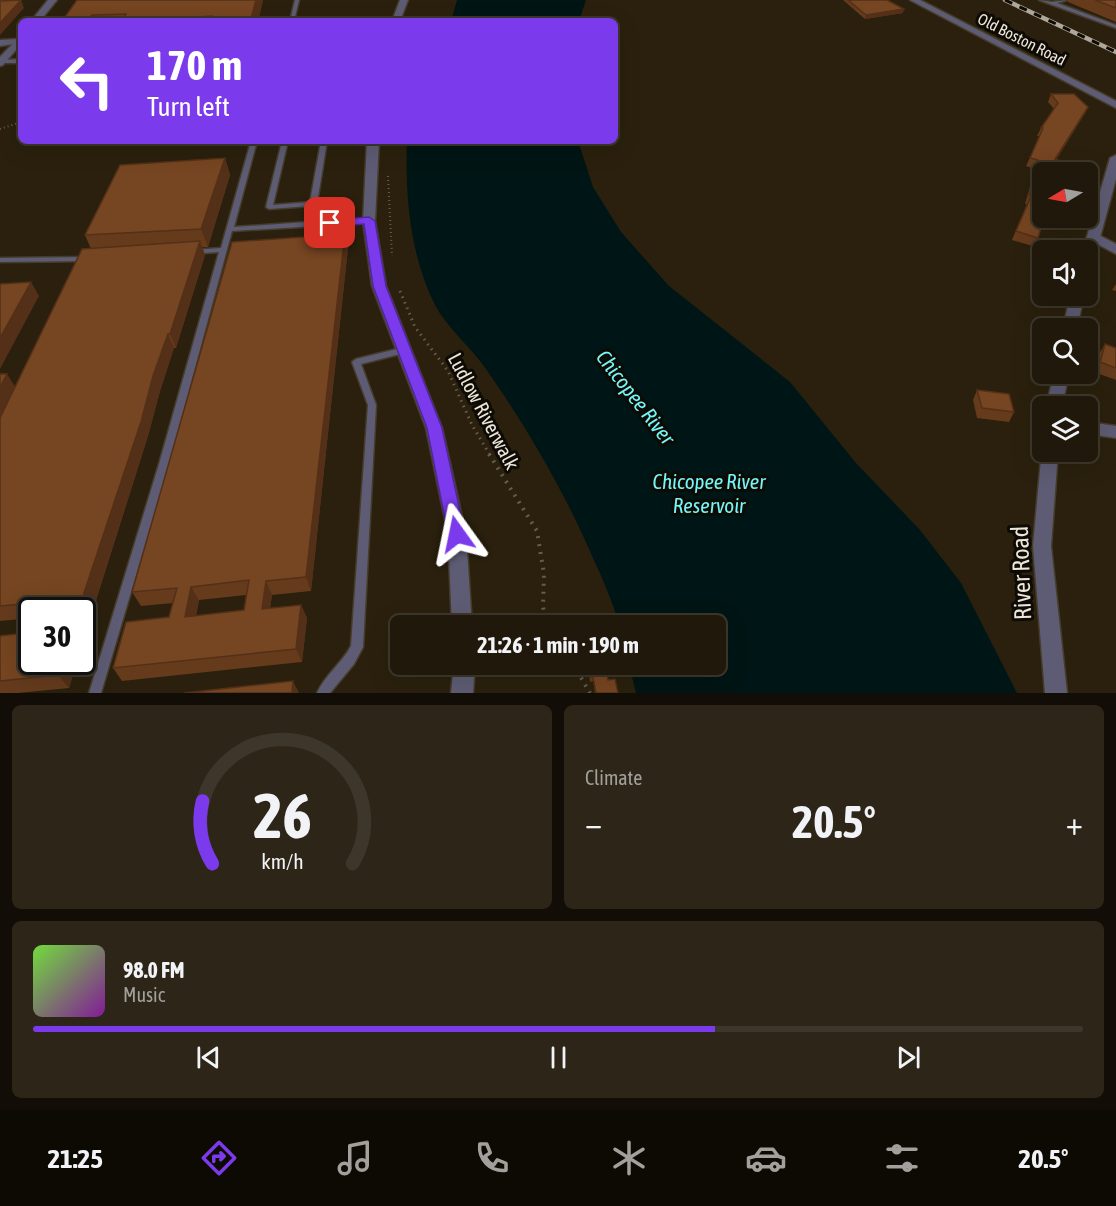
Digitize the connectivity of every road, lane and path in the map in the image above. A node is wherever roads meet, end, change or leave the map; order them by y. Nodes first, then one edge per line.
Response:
1 (53, 0) edge
2 (297, 0) edge
3 (404, 0) edge
4 (914, 0) edge
5 (1041, 0) edge
6 (1065, 0) edge
7 (1052, 3) junction
8 (38, 18) edge
9 (293, 18) edge
10 (397, 18) edge
11 (1116, 27) edge
12 (18, 40) edge
13 (18, 41) edge
14 (0, 43) edge
15 (18, 61) edge
16 (0, 62) edge
17 (1116, 105) edge
18 (18, 123) edge
19 (0, 129) edge
20 (253, 144) edge
21 (284, 144) edge
22 (323, 144) edge
23 (373, 144) edge
24 (1116, 158) edge
25 (388, 170) dead end
26 (313, 204) junction
27 (369, 221) junction
28 (310, 224) junction
29 (230, 229) junction
30 (1093, 236) junction
31 (1092, 240) edge
32 (86, 249) edge
33 (224, 250) junction
34 (1116, 250) edge
35 (177, 253) edge
36 (94, 258) edge
37 (82, 259) junction
38 (0, 260) edge
39 (392, 264) dead end
40 (77, 270) edge
41 (397, 285) dead end
42 (405, 350) junction
43 (1098, 429) edge
44 (1116, 432) edge
45 (1048, 462) edge
46 (461, 615) edge
47 (544, 615) edge
48 (464, 675) edge
49 (579, 675) edge
50 (95, 693) edge
51 (323, 693) edge
52 (462, 693) edge
53 (590, 693) edge
54 (1056, 693) edge

1 - 8 street
2 - 9 lane
3 - 10 street
4 - 17 street, Old Boston Road
5 - 7 lane
6 - 7 lane
7 - 11 lane
12 - 14 street
13 - 16 street
15 - 16 lane
18 - 19 path
20 - 29 lane
21 - 26 lane
22 - 26 lane
23 - 27 street
24 - 30 street
25 - 39 path
26 - 28 lane
27 - 28 lane
27 - 42 street
28 - 29 lane
29 - 33 lane
30 - 31 street
30 - 34 street
32 - 37 lane
33 - 35 lane
33 - 50 lane
36 - 37 lane
37 - 38 lane
37 - 40 lane
41 - 47 path, Ludlow Riverwalk
42 - 46 street
42 - 51 lane
43 - 44 street
45 - 54 street, River Road
48 - 52 street
49 - 53 path

